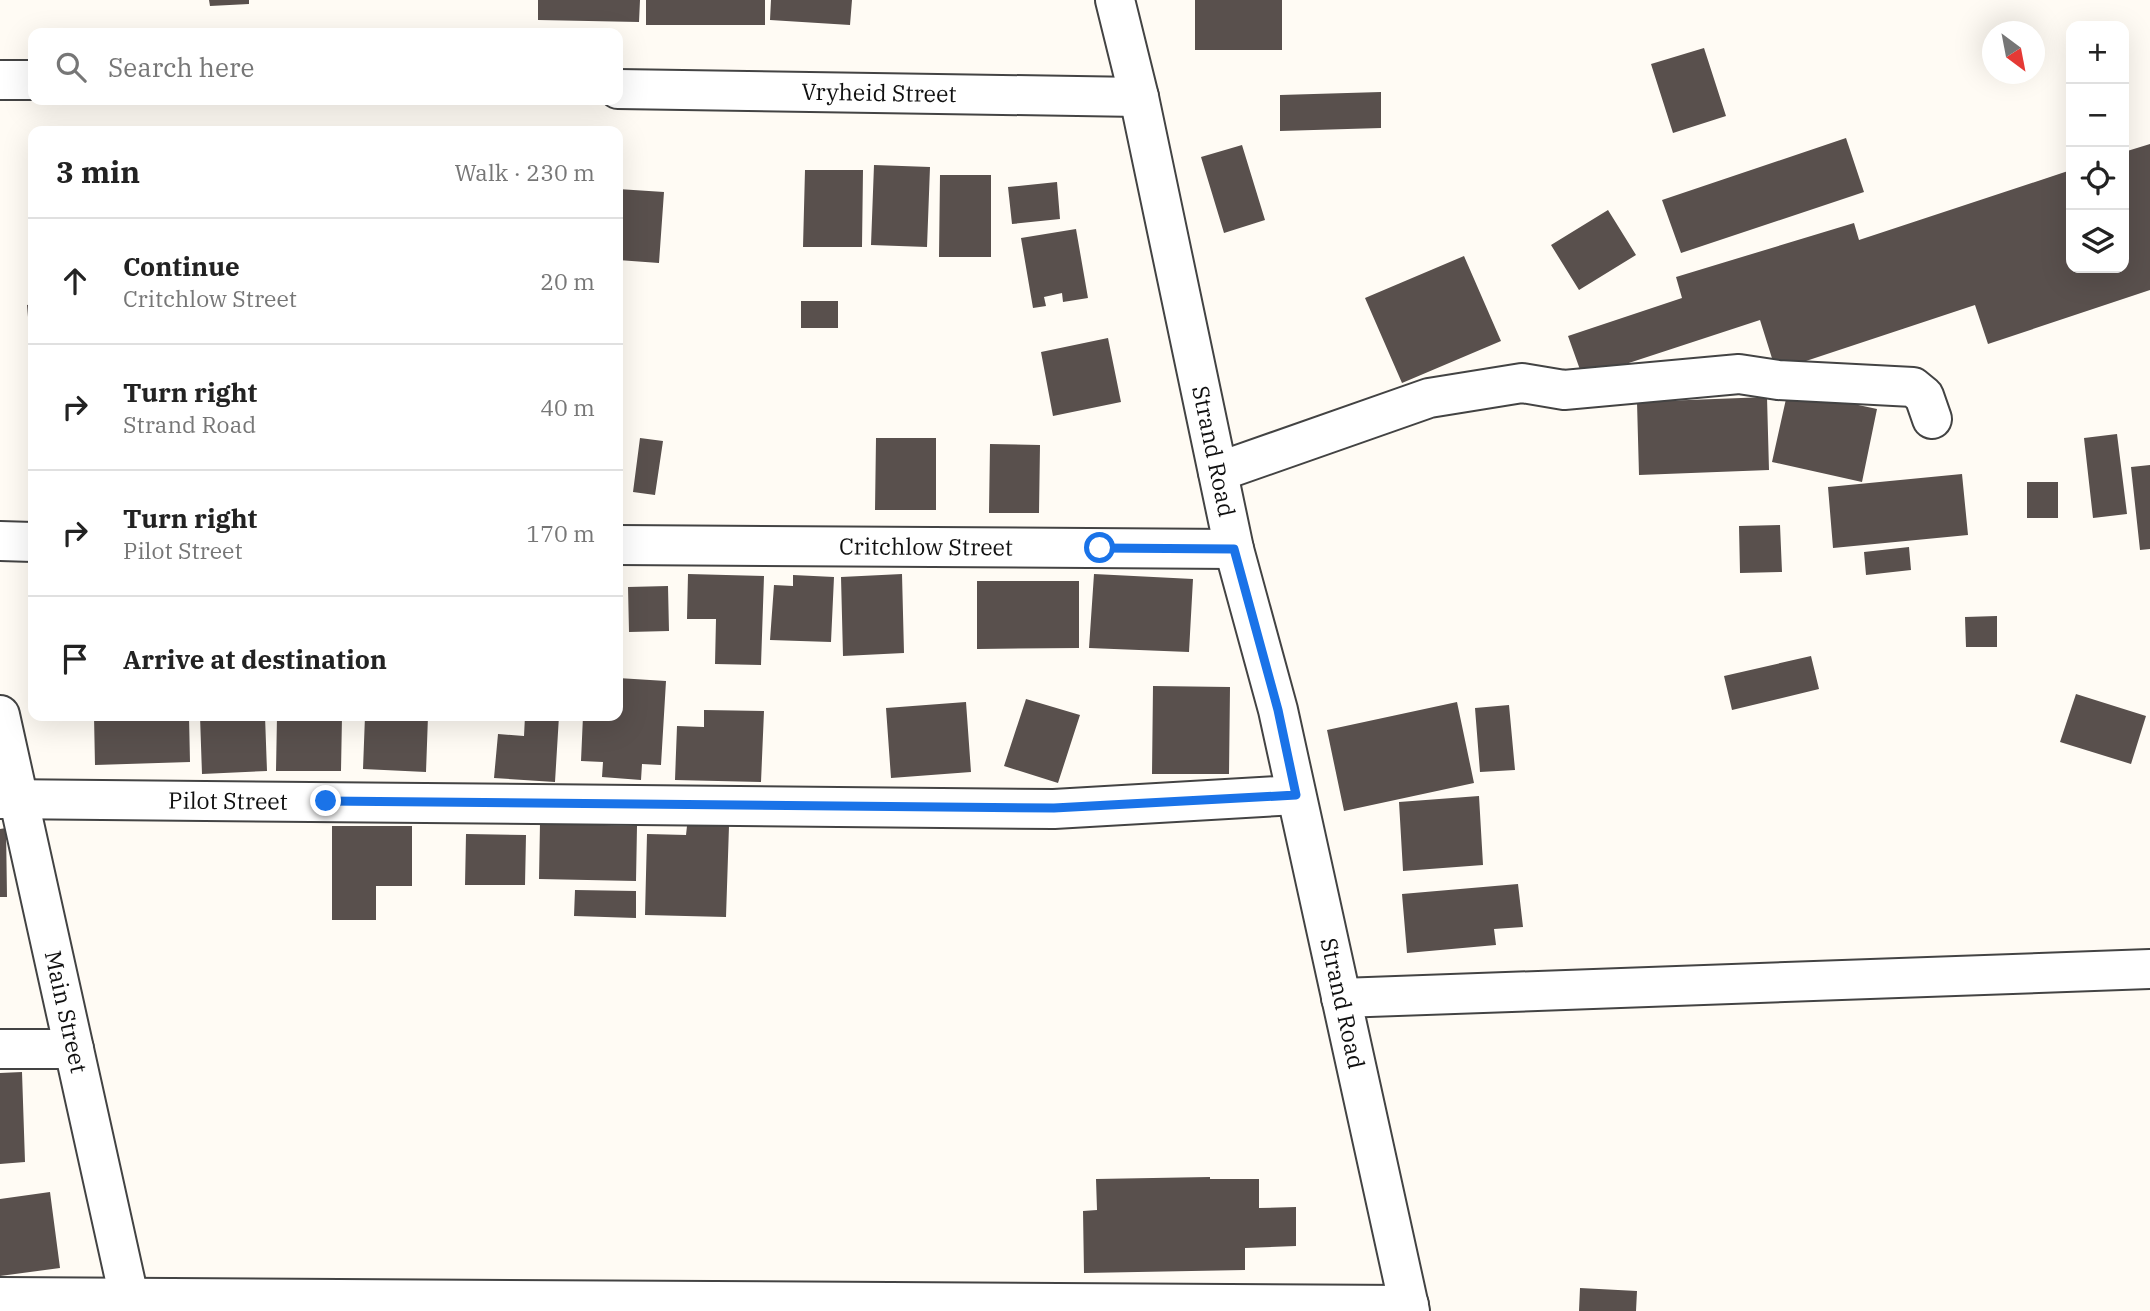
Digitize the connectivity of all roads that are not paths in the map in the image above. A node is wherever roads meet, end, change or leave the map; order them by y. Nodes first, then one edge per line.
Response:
1 (1115, 0) edge
2 (0, 80) edge
3 (28, 80) edge
4 (623, 89) edge
5 (1139, 97) junction
6 (1932, 419) dead end
7 (1218, 472) junction
8 (0, 541) edge
9 (28, 541) edge
10 (623, 545) edge
11 (1234, 549) junction
12 (0, 715) edge
13 (1296, 795) junction
14 (9, 798) edge
15 (2150, 969) edge
16 (1341, 998) junction
17 (0, 1049) edge
18 (74, 1049) junction
19 (0, 1297) edge
20 (131, 1305) edge
21 (1409, 1308) edge

1 - 5 street, Strand Road
2 - 3 street
4 - 5 street, Vryheid Street
5 - 7 street, Strand Road
6 - 7 street
7 - 11 street, Strand Road
8 - 9 street
10 - 11 street, Critchlow Street
11 - 13 street, Strand Road
12 - 14 street, Main Street
13 - 14 street, Pilot Street
13 - 16 street, Strand Road
14 - 18 street, Main Street
15 - 16 street
16 - 21 street, Strand Road
17 - 18 street
18 - 20 street, Main Street
19 - 20 street
20 - 21 street

